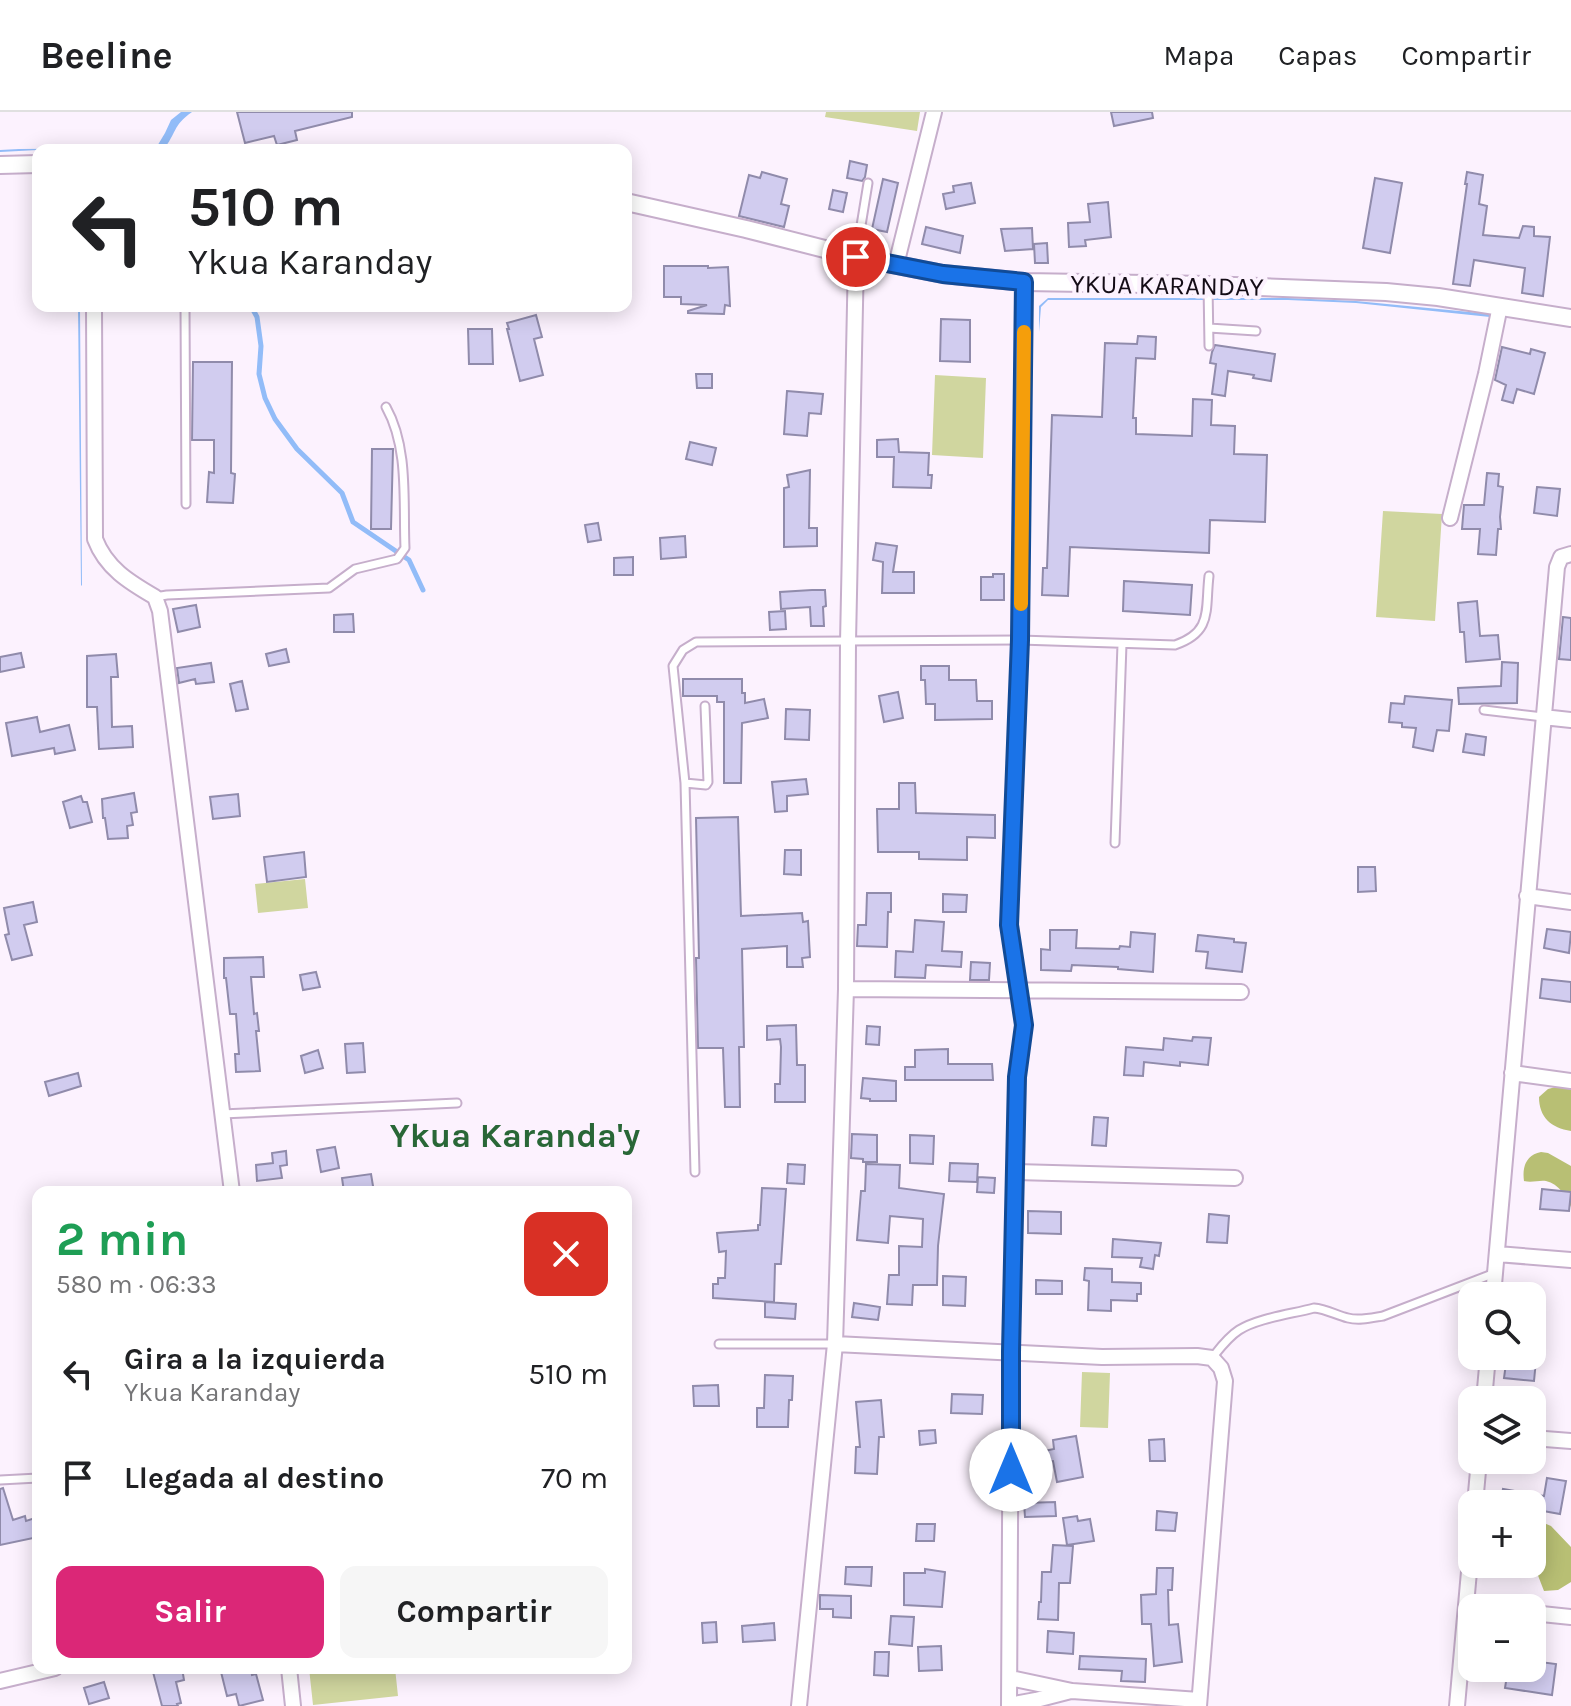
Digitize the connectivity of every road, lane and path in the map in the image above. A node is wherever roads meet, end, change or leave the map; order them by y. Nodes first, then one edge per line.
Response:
1 (934, 112) edge
2 (32, 164) edge
3 (0, 165) edge
4 (868, 183) dead end
5 (632, 203) edge
6 (856, 257) junction
7 (896, 265) junction
8 (1024, 282) junction
9 (1208, 285) junction
10 (1500, 306) junction
11 (94, 312) edge
12 (185, 312) edge
13 (1571, 318) edge
14 (1209, 328) junction
15 (1256, 331) dead end
16 (1209, 346) dead end
17 (386, 407) dead end
18 (186, 504) dead end
19 (1450, 518) dead end
20 (1571, 554) edge
21 (1209, 576) dead end
22 (155, 597) junction
23 (1020, 640) junction
24 (848, 642) junction
25 (1122, 644) junction
26 (705, 706) dead end
27 (1484, 710) dead end
28 (1543, 717) junction
29 (1571, 720) edge
30 (685, 783) junction
31 (1115, 843) dead end
32 (1527, 896) junction
33 (1571, 902) edge
34 (846, 989) junction
35 (1019, 989) junction
36 (1241, 992) dead end
37 (1512, 1073) junction
38 (1571, 1081) edge
39 (457, 1103) dead end
40 (222, 1114) junction
41 (695, 1172) dead end
42 (1015, 1172) junction
43 (1235, 1178) dead end
44 (231, 1186) edge
45 (1497, 1254) junction
46 (1571, 1260) edge
47 (1495, 1273) junction
48 (1494, 1282) edge
49 (719, 1344) dead end
50 (835, 1344) junction
51 (1011, 1352) junction
52 (1212, 1358) junction
53 (1546, 1439) edge
54 (1571, 1441) edge
55 (32, 1478) edge
56 (0, 1480) edge
57 (1546, 1614) edge
58 (1571, 1617) edge
59 (32, 1673) edge
60 (290, 1674) edge
61 (1010, 1678) junction
62 (0, 1681) edge
63 (1459, 1682) edge
64 (1072, 1691) junction
65 (1199, 1703) edge
66 (1009, 1705) edge
67 (293, 1706) edge
68 (799, 1706) edge
69 (1457, 1706) edge

1 - 7 street
2 - 3 street
4 - 6 lane
5 - 6 street, YKUA KARANDAY
6 - 7 street, YKUA KARANDAY
6 - 24 street
7 - 8 street, YKUA KARANDAY
8 - 9 street, YKUA KARANDAY
8 - 23 street
9 - 10 street, YKUA KARANDAY
9 - 14 lane
10 - 13 street, YKUA KARANDAY
10 - 19 street
11 - 22 street
12 - 18 lane
14 - 15 lane
14 - 16 lane
17 - 22 lane
20 - 28 street
21 - 25 lane
22 - 40 street
23 - 24 lane
23 - 25 lane
23 - 35 street
24 - 30 lane
24 - 34 street
25 - 31 lane
26 - 30 lane
27 - 28 lane
28 - 29 street
28 - 32 street
30 - 41 lane
32 - 33 street
32 - 37 street
34 - 35 street
34 - 50 street
35 - 36 street
35 - 42 street
37 - 38 street
37 - 45 street
39 - 40 lane
40 - 44 street
42 - 43 street
42 - 51 street
45 - 46 street
45 - 47 street
47 - 48 street
47 - 52 lane
49 - 50 lane
50 - 51 street
50 - 68 street
51 - 52 street
51 - 61 street
52 - 65 street
53 - 54 street
55 - 56 lane
57 - 58 street
59 - 62 street
60 - 67 street
61 - 64 street
61 - 66 street
63 - 69 street
64 - 65 street
64 - 66 street

